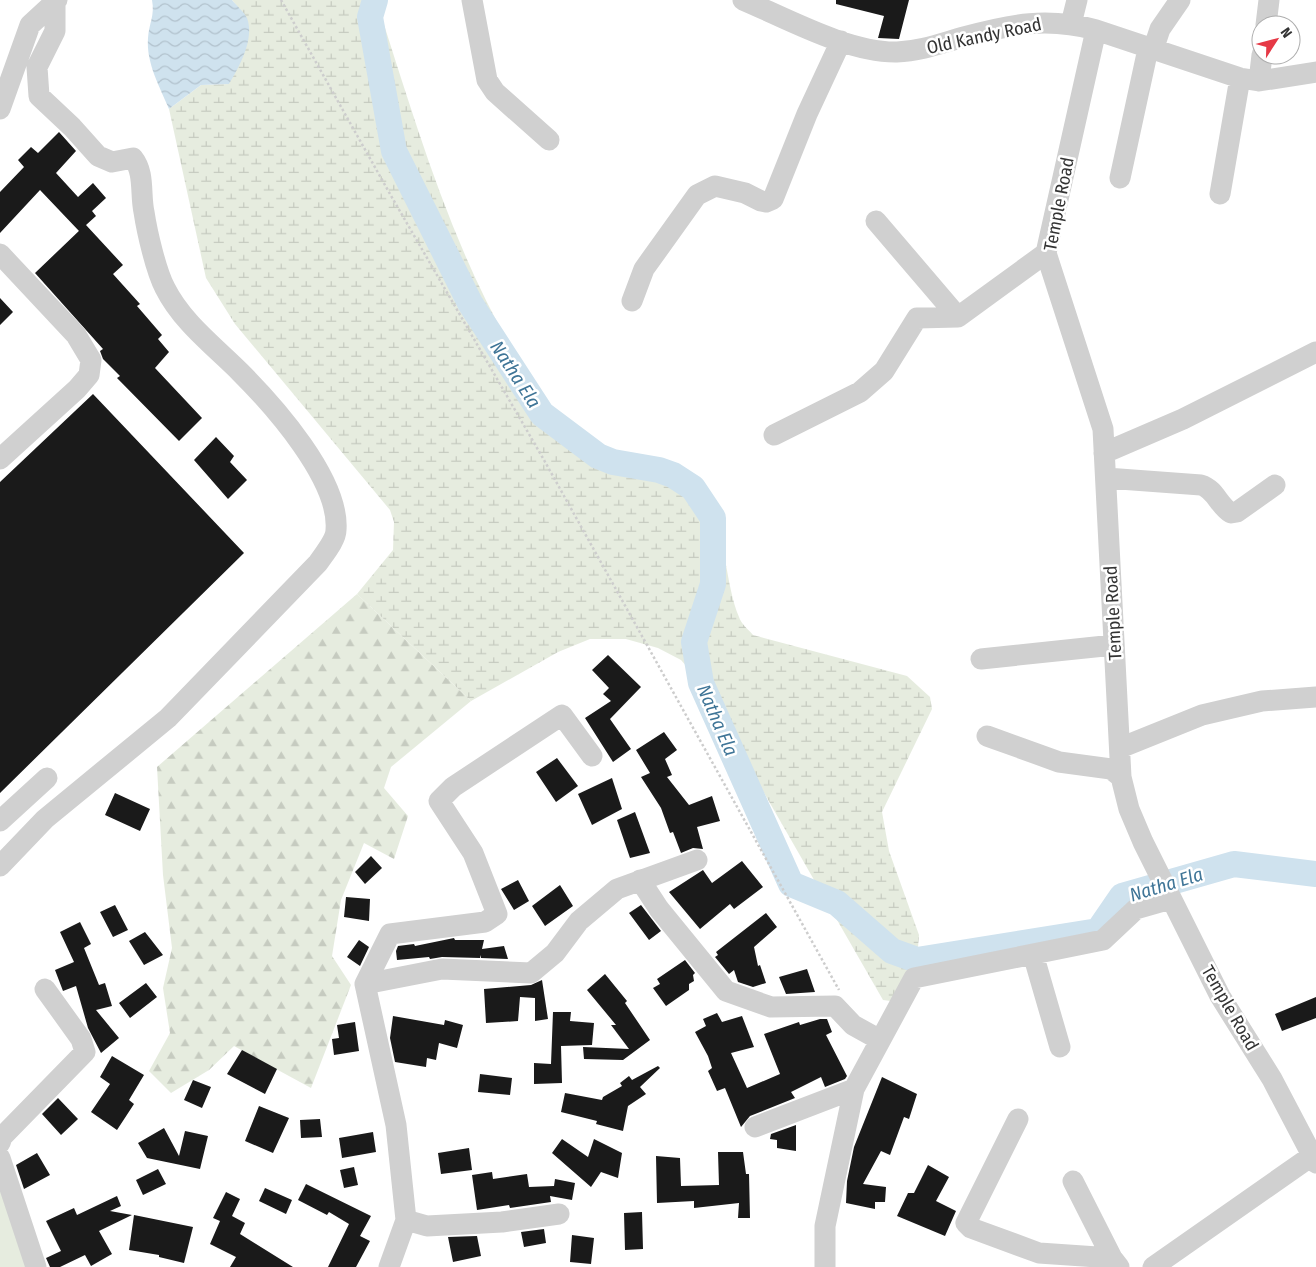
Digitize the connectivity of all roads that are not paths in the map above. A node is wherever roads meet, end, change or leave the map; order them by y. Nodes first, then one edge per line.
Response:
1 (472, 0) edge
2 (743, 0) edge
3 (1077, 0) edge
4 (1180, 0) edge
5 (1269, 0) edge
6 (56, 1) edge
7 (1267, 15) edge
8 (1071, 24) junction
9 (1096, 30) junction
10 (841, 41) junction
11 (1150, 49) junction
12 (1257, 65) edge
13 (1316, 72) edge
14 (1249, 79) junction
15 (0, 109) edge
16 (549, 140) dead end
17 (1120, 178) dead end
18 (1220, 194) dead end
19 (876, 221) dead end
20 (1046, 253) junction
21 (0, 254) edge
22 (632, 301) dead end
23 (958, 317) junction
24 (1316, 352) edge
25 (774, 435) dead end
26 (1104, 453) junction
27 (0, 459) edge
28 (1106, 478) junction
29 (1275, 486) dead end
30 (1114, 645) junction
31 (981, 659) dead end
32 (1316, 697) edge
33 (987, 736) dead end
34 (1120, 748) junction
35 (592, 756) dead end
36 (1121, 777) junction
37 (47, 778) dead end
38 (0, 821) edge
39 (697, 860) dead end
40 (0, 866) edge
41 (640, 880) junction
42 (1171, 899) junction
43 (1033, 954) junction
44 (365, 984) junction
45 (45, 989) dead end
46 (880, 1040) junction
47 (1060, 1047) dead end
48 (854, 1089) junction
49 (1018, 1119) dead end
50 (755, 1127) dead end
51 (0, 1143) edge
52 (1313, 1151) edge
53 (0, 1158) edge
54 (1073, 1181) dead end
55 (559, 1214) dead end
56 (406, 1220) junction
57 (1115, 1263) edge
58 (36, 1267) edge
59 (389, 1267) edge
60 (825, 1267) edge
61 (1153, 1267) edge

1 - 16 street
2 - 10 street, Old Kandy Road
3 - 8 street
4 - 11 street
5 - 7 street
6 - 15 street
6 - 40 street
8 - 9 street, Old Kandy Road
8 - 10 street, Old Kandy Road
9 - 11 street, Old Kandy Road
9 - 20 street, Temple Road
10 - 22 street
11 - 14 street, Old Kandy Road
11 - 17 street
12 - 14 street
13 - 14 street, Old Kandy Road
14 - 18 street
19 - 23 street
20 - 23 street
20 - 26 street, Temple Road
21 - 27 street
23 - 25 street
24 - 26 street
26 - 28 street, Temple Road
28 - 29 street
28 - 30 street, Temple Road
30 - 31 street
30 - 34 street, Temple Road
32 - 34 street
33 - 36 street
34 - 36 street, Temple Road
35 - 44 street
36 - 42 street, Temple Road
37 - 38 street
39 - 41 street
41 - 44 street
41 - 46 street
42 - 43 street
42 - 52 street, Temple Road
43 - 46 street
43 - 47 street
44 - 56 street
45 - 51 street
46 - 48 street
48 - 50 street
48 - 60 street
49 - 57 street
52 - 61 street
53 - 58 street
54 - 57 street
55 - 56 street
56 - 59 street

